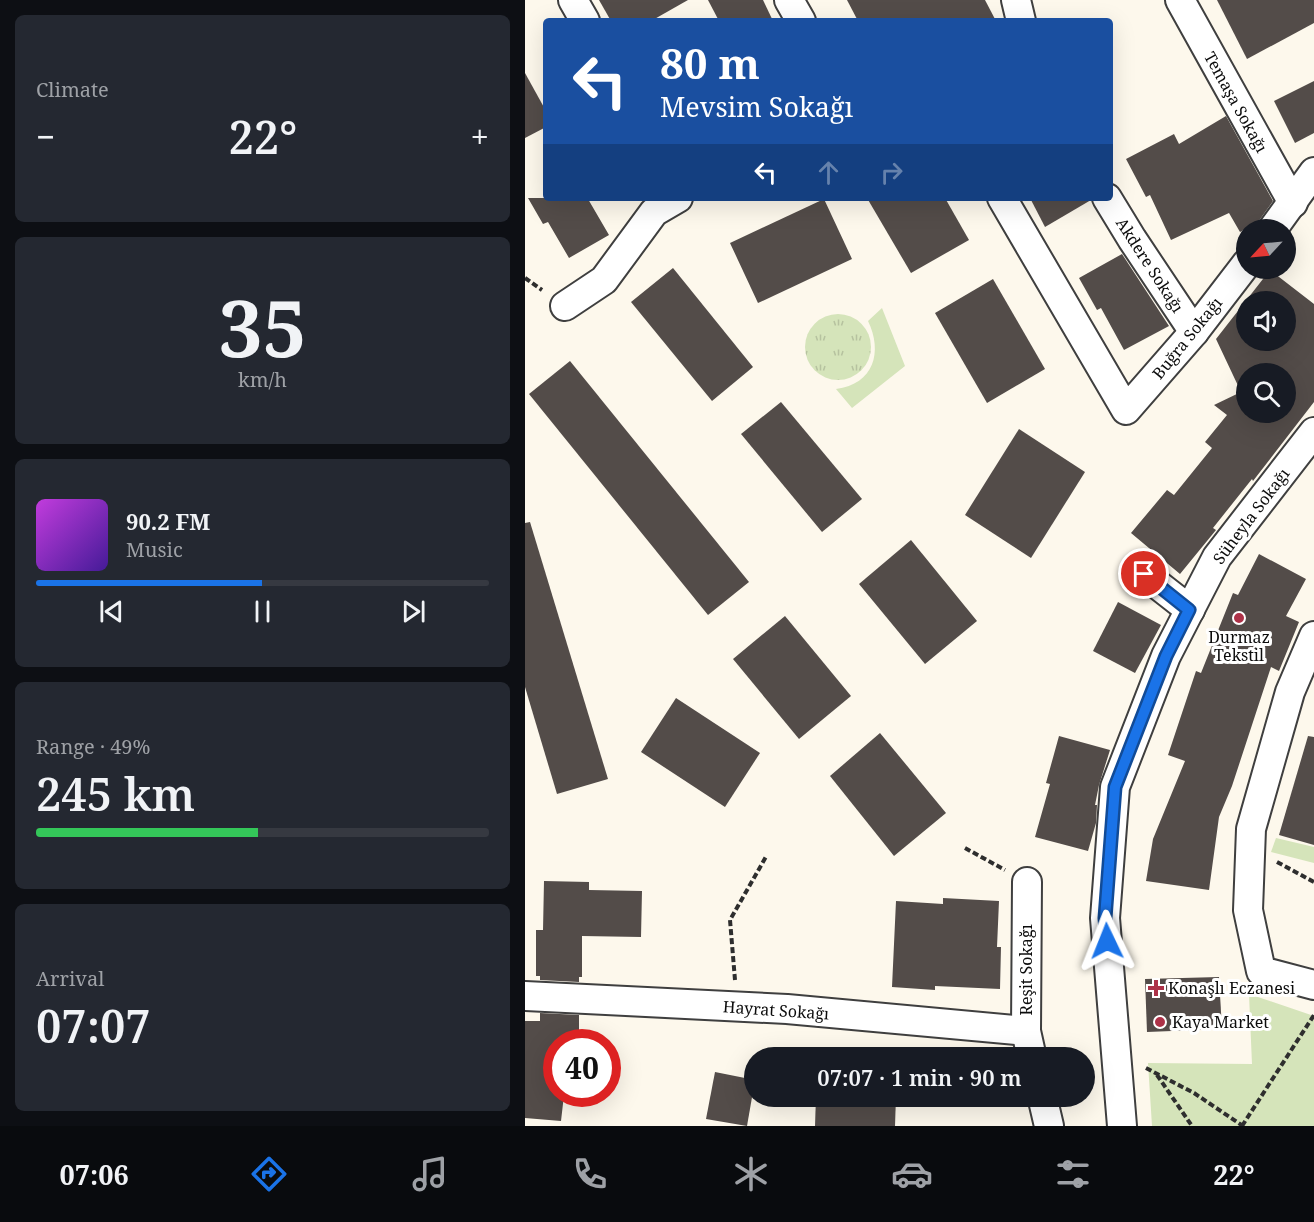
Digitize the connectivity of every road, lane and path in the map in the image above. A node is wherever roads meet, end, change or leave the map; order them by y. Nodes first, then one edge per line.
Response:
1 (573, 0) edge
2 (789, 0) edge
3 (1016, 0) edge
4 (1180, 0) edge
5 (583, 18) edge
6 (799, 18) edge
7 (1020, 18) edge
8 (1314, 172) edge
9 (673, 201) edge
10 (1004, 201) edge
11 (1109, 201) edge
12 (1293, 203) junction
13 (1281, 219) edge
14 (1236, 277) edge
15 (565, 306) dead end
16 (1194, 332) junction
17 (1314, 432) edge
18 (1144, 574) dead end
19 (1189, 610) junction
20 (1314, 636) edge
21 (965, 848) dead end
22 (767, 855) dead end
23 (1026, 882) joint
24 (1314, 985) edge
25 (525, 996) edge
26 (738, 1007) junction
27 (1314, 1015) edge
28 (1029, 1044) edge
29 (1116, 1054) junction
30 (1155, 1073) junction
31 (1045, 1107) edge
32 (1049, 1126) edge
33 (1122, 1126) edge
34 (1192, 1126) edge
35 (1242, 1126) edge

1 - 5 street
2 - 6 street
3 - 7 street
4 - 12 street, Temaşa Sokağı
8 - 12 street
9 - 15 street
10 - 16 street, Buğra Sokağı
11 - 16 street, Akdere Sokağı
12 - 13 street
14 - 16 street, Buğra Sokağı
17 - 19 street, Süheyla Sokağı
18 - 19 street
19 - 29 street, Süheyla Sokağı
20 - 24 street
21 - 23 path
22 - 26 path
23 - 28 street, Reşit Sokağı
25 - 26 street, Hayrat Sokağı
26 - 28 street, Hayrat Sokağı
27 - 35 path
29 - 30 path
29 - 33 street, Süheyla Sokağı
30 - 34 path
30 - 35 path
31 - 32 street

